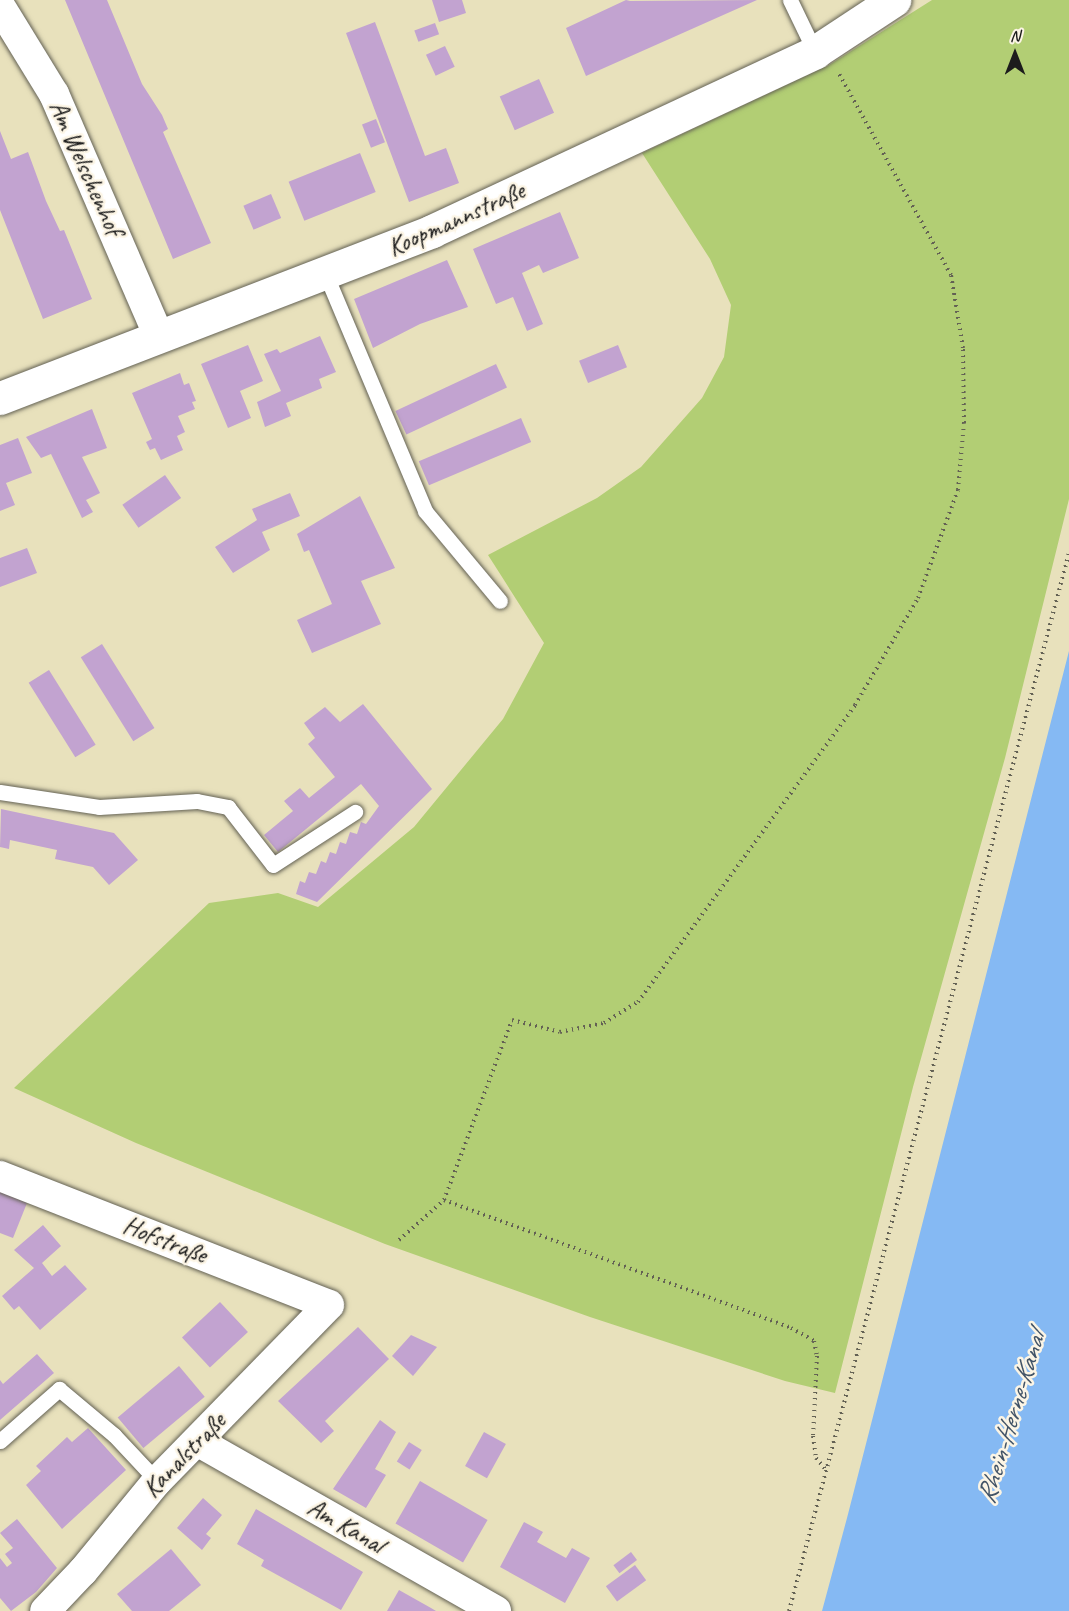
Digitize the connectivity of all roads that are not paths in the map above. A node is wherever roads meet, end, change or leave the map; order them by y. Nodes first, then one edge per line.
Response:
1 (790, 0) edge
2 (894, 0) edge
3 (0, 6) edge
4 (819, 49) junction
5 (326, 275) junction
6 (159, 337) junction
7 (0, 398) edge
8 (500, 601) dead end
9 (0, 792) edge
10 (356, 812) dead end
11 (0, 1176) edge
12 (329, 1305) joint
13 (0, 1441) edge
14 (197, 1441) junction
15 (157, 1481) junction
16 (45, 1611) edge
17 (496, 1611) edge

1 - 4 lane
2 - 4 street, Koopmannstraße
3 - 6 street, Am Welschenhof
4 - 5 street, Koopmannstraße
5 - 6 street, Koopmannstraße
5 - 8 lane
6 - 7 street, Koopmannstraße
9 - 10 lane
11 - 12 street, Hofstraße
12 - 14 street, Kanalstraße
13 - 15 lane
14 - 15 street, Kanalstraße
14 - 17 street, Am Kanal
15 - 16 street, Kanalstraße

